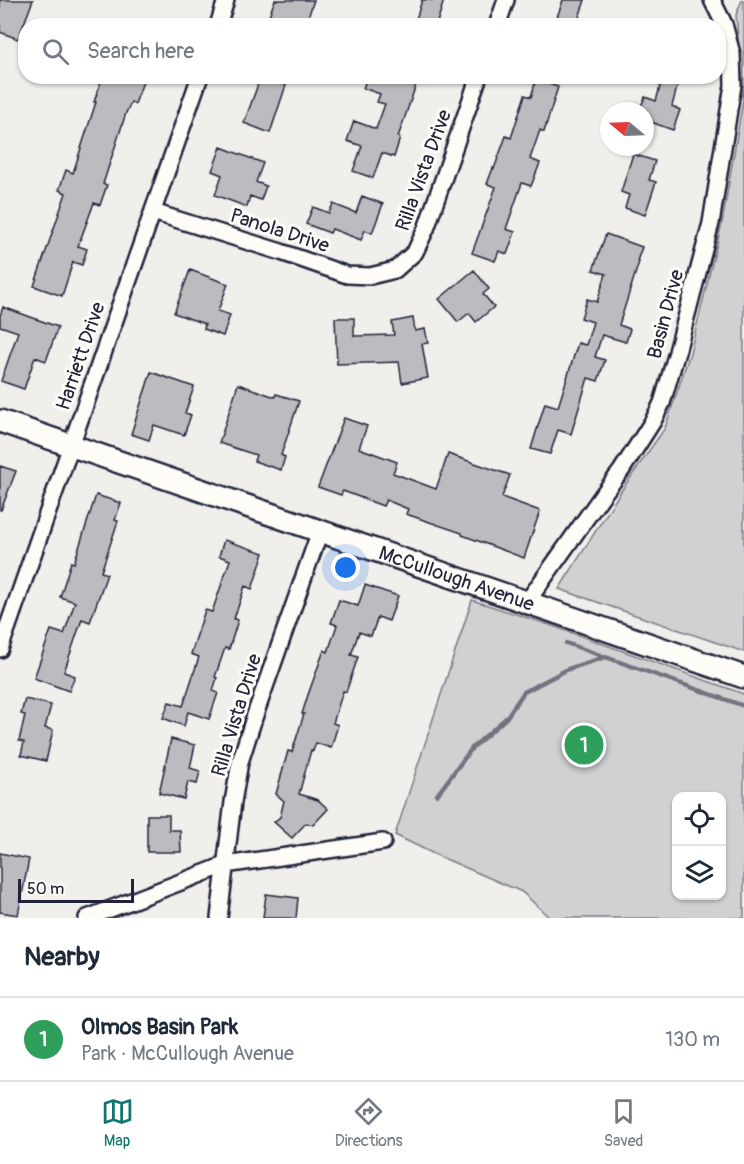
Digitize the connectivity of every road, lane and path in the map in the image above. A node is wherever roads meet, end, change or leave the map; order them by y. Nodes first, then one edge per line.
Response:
1 (226, 0) edge
2 (506, 0) edge
3 (712, 0) edge
4 (220, 18) edge
5 (500, 18) edge
6 (721, 18) edge
7 (726, 32) edge
8 (197, 84) edge
9 (476, 84) edge
10 (153, 212) junction
11 (395, 270) joint
12 (0, 421) edge
13 (72, 446) junction
14 (320, 531) junction
15 (527, 602) junction
16 (0, 649) edge
17 (744, 677) edge
18 (383, 842) dead end
19 (225, 865) junction
20 (87, 918) edge
21 (219, 918) edge

1 - 4 street
2 - 5 street
3 - 6 street, Basin Drive
7 - 15 street, Basin Drive
8 - 10 street, Harriett Drive
9 - 11 street, Rilla Vista Drive
10 - 11 street, Panola Drive
10 - 13 street, Harriett Drive
12 - 13 main road, McCullough Avenue
13 - 14 main road, McCullough Avenue
13 - 16 street, Harriett Drive
14 - 15 main road, McCullough Avenue
14 - 19 street, Rilla Vista Drive
15 - 17 main road, McCullough Avenue
18 - 19 street
19 - 20 street
19 - 21 street, Rilla Vista Drive

